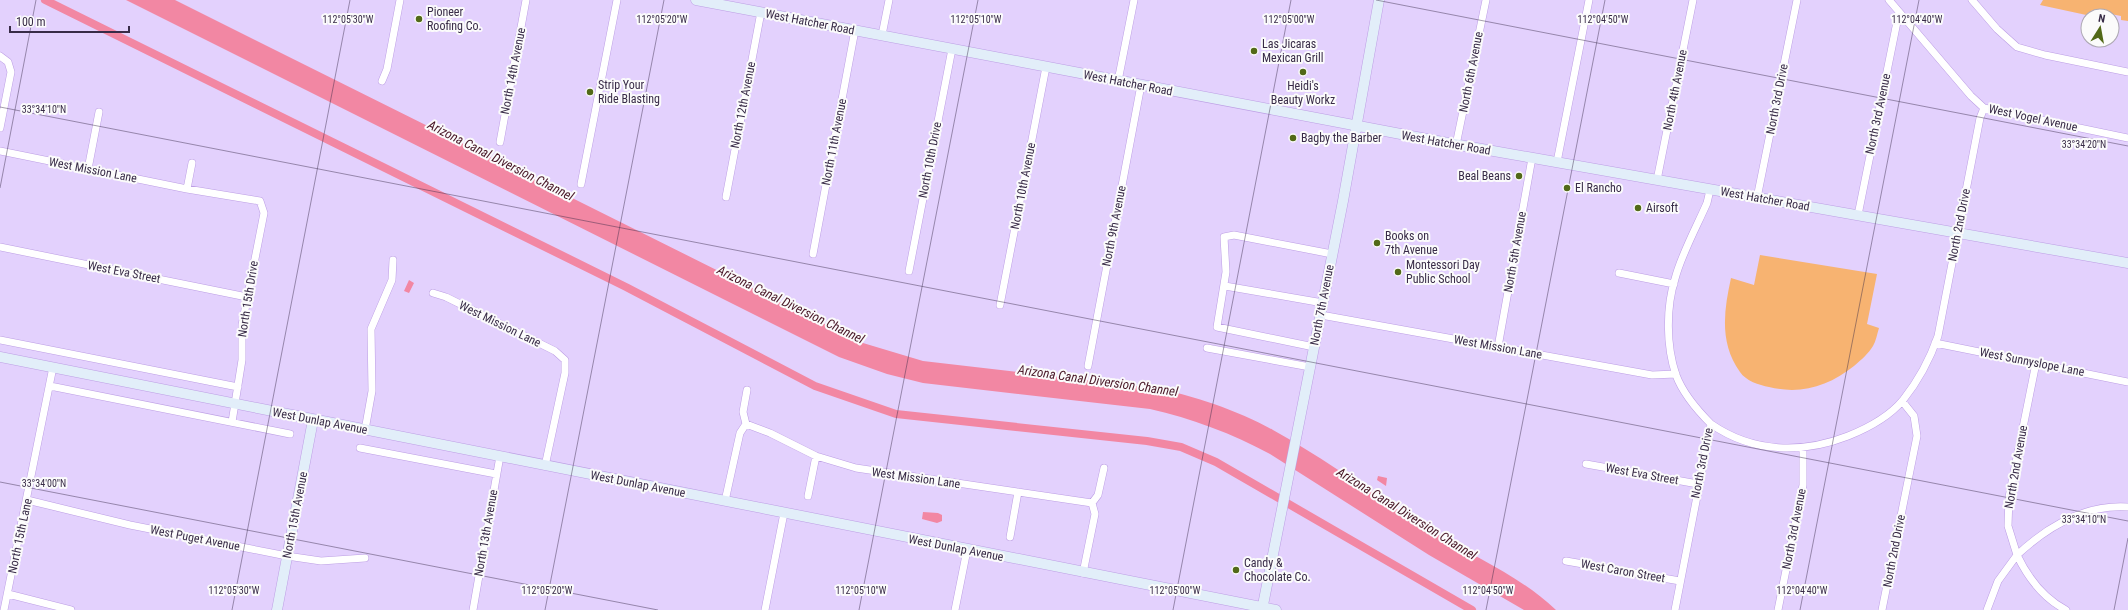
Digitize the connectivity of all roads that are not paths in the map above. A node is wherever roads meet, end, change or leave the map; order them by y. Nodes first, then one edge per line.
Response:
1 (400, 0) edge
2 (526, 0) edge
3 (617, 0) edge
4 (696, 0) edge
5 (889, 0) edge
6 (1134, 0) edge
7 (1379, 0) edge
8 (1486, 0) edge
9 (1589, 0) edge
10 (1693, 0) edge
11 (1797, 0) edge
12 (1889, 0) edge
13 (1972, 0) edge
14 (761, 12) junction
15 (1900, 12) junction
16 (855, 30) junction
17 (882, 35) junction
18 (952, 49) junction
19 (0, 56) edge
20 (1046, 67) junction
21 (2128, 72) edge
22 (382, 81) dead end
23 (1118, 81) junction
24 (1141, 85) junction
25 (1984, 108) junction
26 (99, 112) dead end
27 (1356, 126) junction
28 (0, 128) edge
29 (2128, 138) edge
30 (500, 142) dead end
31 (1456, 145) junction
32 (0, 152) edge
33 (1532, 158) junction
34 (1557, 162) junction
35 (192, 163) dead end
36 (88, 169) junction
37 (1657, 180) junction
38 (581, 184) dead end
39 (186, 189) junction
40 (1710, 190) junction
41 (726, 198) dead end
42 (1757, 198) junction
43 (260, 201) joint
44 (1858, 215) junction
45 (1958, 233) junction
46 (0, 247) edge
47 (813, 254) dead end
48 (1332, 254) junction
49 (393, 260) dead end
50 (2128, 263) edge
51 (909, 271) dead end
52 (1620, 273) dead end
53 (1674, 284) junction
54 (1225, 286) junction
55 (433, 293) dead end
56 (247, 297) junction
57 (1323, 303) junction
58 (1000, 305) dead end
59 (1320, 315) junction
60 (0, 340) edge
61 (1935, 343) junction
62 (1498, 346) junction
63 (1207, 348) dead end
64 (1314, 348) junction
65 (0, 357) edge
66 (2036, 363) junction
67 (1088, 366) dead end
68 (53, 367) junction
69 (1310, 367) junction
70 (1676, 374) junction
71 (2128, 382) edge
72 (50, 386) junction
73 (238, 387) junction
74 (747, 390) dead end
75 (1902, 400) junction
76 (235, 404) junction
77 (313, 420) junction
78 (232, 422) junction
79 (746, 424) junction
80 (1711, 424) junction
81 (365, 430) junction
82 (290, 434) dead end
83 (360, 448) dead end
84 (1803, 448) junction
85 (500, 456) junction
86 (816, 456) junction
87 (1586, 464) dead end
88 (545, 466) junction
89 (1104, 468) dead end
90 (496, 474) junction
91 (1698, 484) junction
92 (1018, 492) junction
93 (808, 496) dead end
94 (28, 500) junction
95 (725, 501) junction
96 (1092, 504) junction
97 (2128, 507) edge
98 (784, 513) junction
99 (1010, 537) dead end
100 (967, 550) junction
101 (287, 556) junction
102 (2016, 556) junction
103 (365, 558) dead end
104 (1566, 561) dead end
105 (1083, 573) junction
106 (1680, 581) junction
107 (8, 594) junction
108 (1262, 609) edge
109 (4, 610) edge
110 (71, 610) edge
111 (277, 610) edge
112 (473, 610) edge
113 (765, 610) edge
114 (955, 610) edge
115 (1276, 610) edge
116 (1675, 610) edge
117 (1778, 610) edge
118 (1882, 610) edge
119 (1987, 610) edge
120 (2066, 610) edge

1 - 22 street
2 - 30 street, North 14th Avenue
3 - 38 street
4 - 14 main road, West Hatcher Road
5 - 17 street
6 - 23 street
7 - 27 main road, North 7th Avenue
8 - 31 street, North 6th Avenue
9 - 34 street
10 - 37 street, North 4th Avenue
11 - 42 street, North 3rd Drive
12 - 15 street, West Vogel Avenue
13 - 21 street
14 - 16 main road, West Hatcher Road
14 - 41 street, North 12th Avenue
15 - 25 street, West Vogel Avenue
15 - 44 street, North 3rd Avenue
16 - 17 main road, West Hatcher Road
16 - 47 street, North 11th Avenue
17 - 18 main road, West Hatcher Road
18 - 20 main road, West Hatcher Road
18 - 51 street, North 10th Drive
19 - 28 street
20 - 23 main road, West Hatcher Road
20 - 58 street, North 10th Avenue
23 - 24 main road, West Hatcher Road
24 - 27 main road, West Hatcher Road
24 - 67 street, North 9th Avenue
25 - 29 street, West Vogel Avenue
25 - 45 street, North 2nd Drive
26 - 36 street
27 - 31 main road, West Hatcher Road
27 - 48 main road, North 7th Avenue
31 - 33 main road, West Hatcher Road
32 - 36 street, West Mission Lane
33 - 34 main road, West Hatcher Road
33 - 62 street, North 5th Avenue
34 - 37 main road, West Hatcher Road
35 - 39 street
36 - 39 street, West Mission Lane
37 - 40 main road, West Hatcher Road
39 - 43 street, West Mission Lane
40 - 42 main road, West Hatcher Road
40 - 53 street, North 3rd Drive
42 - 44 main road, West Hatcher Road
43 - 56 street, North 15th Drive
44 - 45 main road, West Hatcher Road
45 - 50 main road, West Hatcher Road
45 - 61 street, North 2nd Drive
46 - 56 street, West Eva Street
48 - 54 street
48 - 57 main road, North 7th Avenue
49 - 81 street
52 - 53 street
53 - 70 street, North 3rd Drive
54 - 57 street
54 - 64 street
55 - 88 street, West Mission Lane
56 - 73 street, North 15th Drive
57 - 59 main road, North 7th Avenue
59 - 62 street, West Mission Lane
59 - 64 main road, North 7th Avenue
60 - 73 street
61 - 66 street, West Sunnyslope Lane
61 - 75 street
62 - 70 street, West Mission Lane
63 - 69 street
64 - 69 main road, North 7th Avenue
65 - 68 main road, West Dunlap Avenue
66 - 71 street, West Sunnyslope Lane
66 - 102 street, North 2nd Avenue
68 - 72 street, North 15th Lane
68 - 76 main road, West Dunlap Avenue
69 - 108 main road, North 7th Avenue
70 - 80 street, North 3rd Drive
72 - 78 street, West Dunlap Avenue
72 - 94 street, North 15th Lane
73 - 76 street, North 15th Drive
74 - 79 street
75 - 84 street
75 - 118 street, North 2nd Drive
76 - 77 main road, West Dunlap Avenue
76 - 78 street, North 15th Drive
77 - 81 main road, West Dunlap Avenue
77 - 101 main road, North 15th Avenue
78 - 82 street, West Dunlap Avenue
79 - 86 street, West Mission Lane
79 - 95 street
80 - 84 street
80 - 91 street, North 3rd Drive
81 - 85 main road, West Dunlap Avenue
83 - 90 street, West Dunlap Avenue
84 - 117 street, North 3rd Avenue
85 - 88 main road, West Dunlap Avenue
85 - 90 street, North 13th Avenue
86 - 92 street, West Mission Lane
86 - 93 street
87 - 91 street, West Eva Street
88 - 95 main road, West Dunlap Avenue
89 - 96 street
90 - 112 street, North 13th Avenue
91 - 106 street, North 3rd Drive
92 - 96 street, West Mission Lane
92 - 99 street
94 - 101 street, West Puget Avenue
94 - 107 street, North 15th Lane
95 - 98 main road, West Dunlap Avenue
96 - 105 street
97 - 102 street
98 - 100 main road, West Dunlap Avenue
98 - 113 street
100 - 105 main road, West Dunlap Avenue
100 - 114 street
101 - 103 street, West Puget Avenue
101 - 111 main road, North 15th Avenue
102 - 119 street
102 - 120 street
104 - 106 street, West Caron Street
105 - 108 main road, West Dunlap Avenue
106 - 116 street, North 3rd Drive
107 - 109 street, North 15th Lane
107 - 110 street
108 - 115 main road, West Dunlap Avenue

